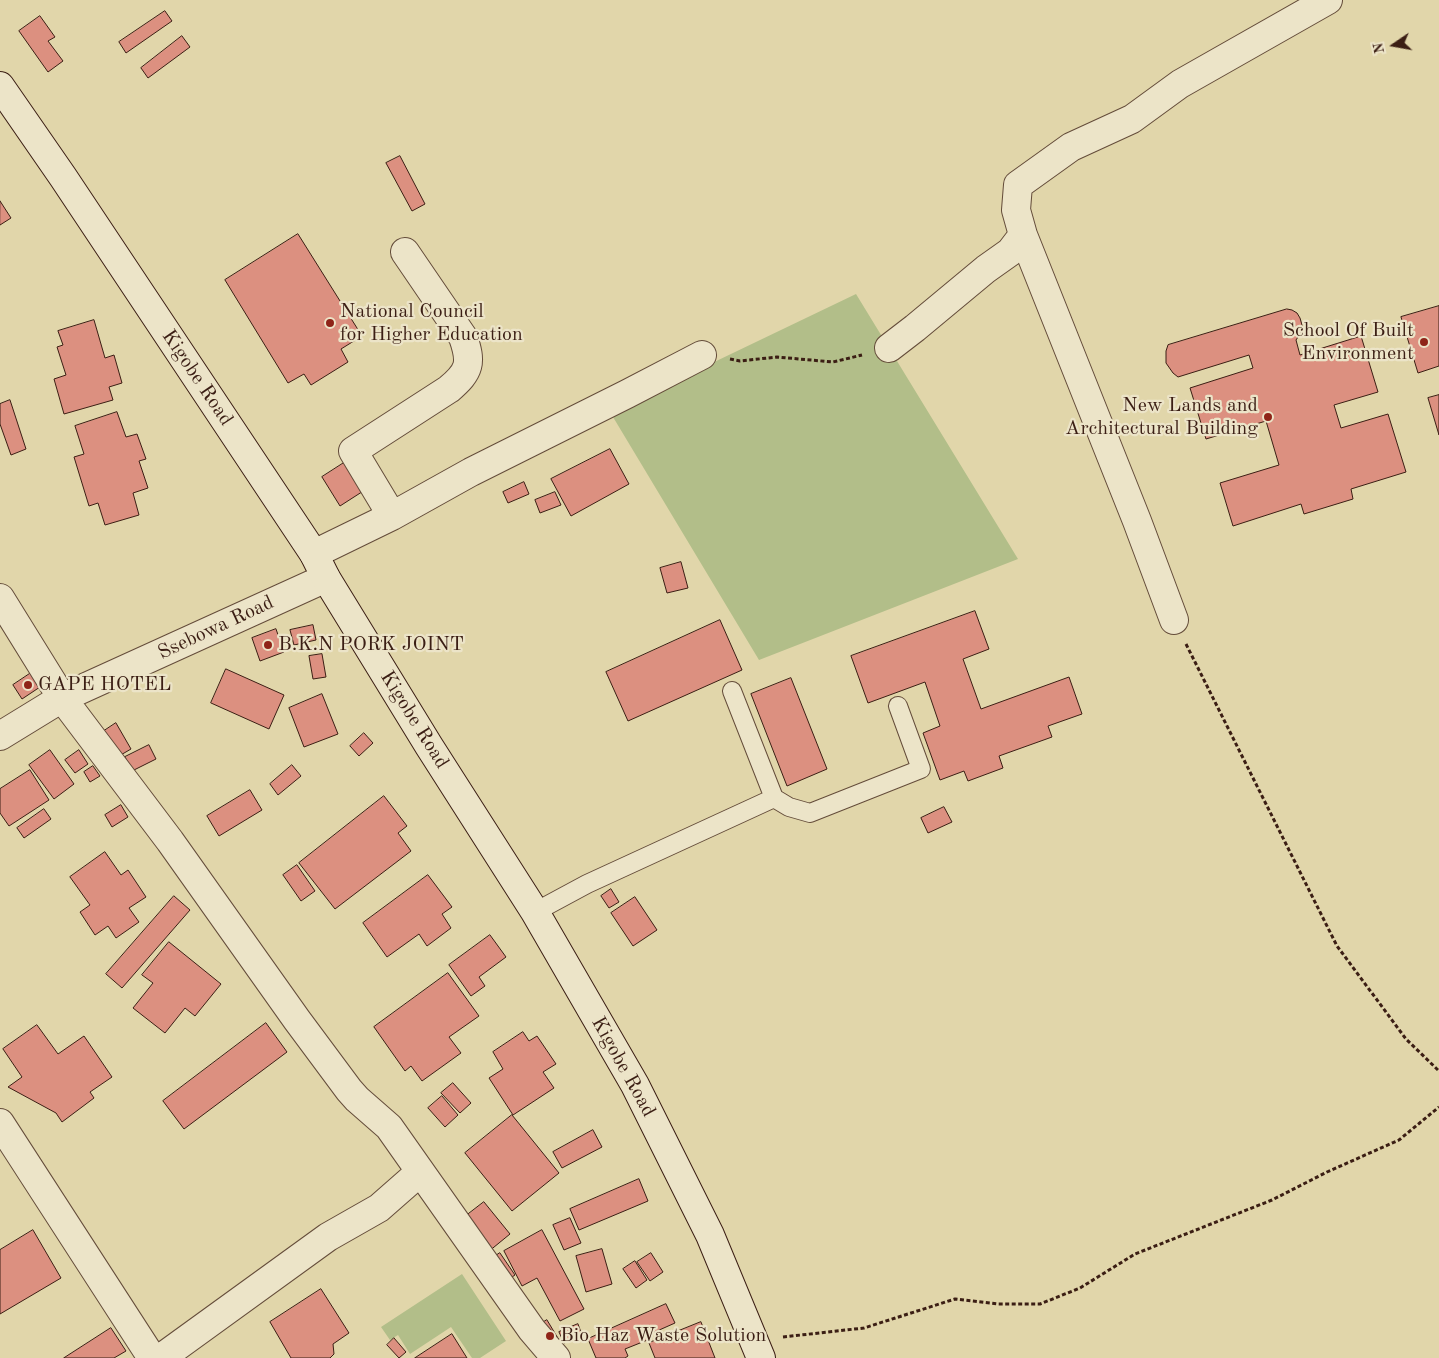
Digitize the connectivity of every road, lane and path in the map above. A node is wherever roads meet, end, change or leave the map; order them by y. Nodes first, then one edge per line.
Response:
1 (1328, 0) edge
2 (0, 86) edge
3 (1024, 235) junction
4 (405, 252) dead end
5 (890, 348) joint
6 (702, 355) joint
7 (392, 516) junction
8 (314, 554) junction
9 (326, 578) junction
10 (0, 598) edge
11 (1174, 620) joint
12 (732, 691) dead end
13 (62, 698) junction
14 (898, 706) dead end
15 (0, 736) edge
16 (774, 798) junction
17 (535, 912) junction
18 (1439, 1071) edge
19 (1439, 1107) edge
20 (0, 1123) edge
21 (420, 1172) junction
22 (758, 1349) edge
23 (152, 1358) edge
24 (161, 1358) edge
25 (556, 1358) edge

1 - 3 street
2 - 8 street, Kigobe Road
3 - 5 street
3 - 11 street
4 - 7 street
5 - 6 path
6 - 7 street
7 - 8 street
8 - 9 street, Kigobe Road
9 - 13 street, Ssebowa Road
9 - 17 street, Kigobe Road
10 - 13 street
11 - 18 path
12 - 16 lane
13 - 15 street, Ssebowa Road
13 - 21 street
14 - 16 lane
16 - 17 lane
17 - 22 street, Kigobe Road
19 - 22 path
20 - 23 street
21 - 24 street
21 - 25 street

